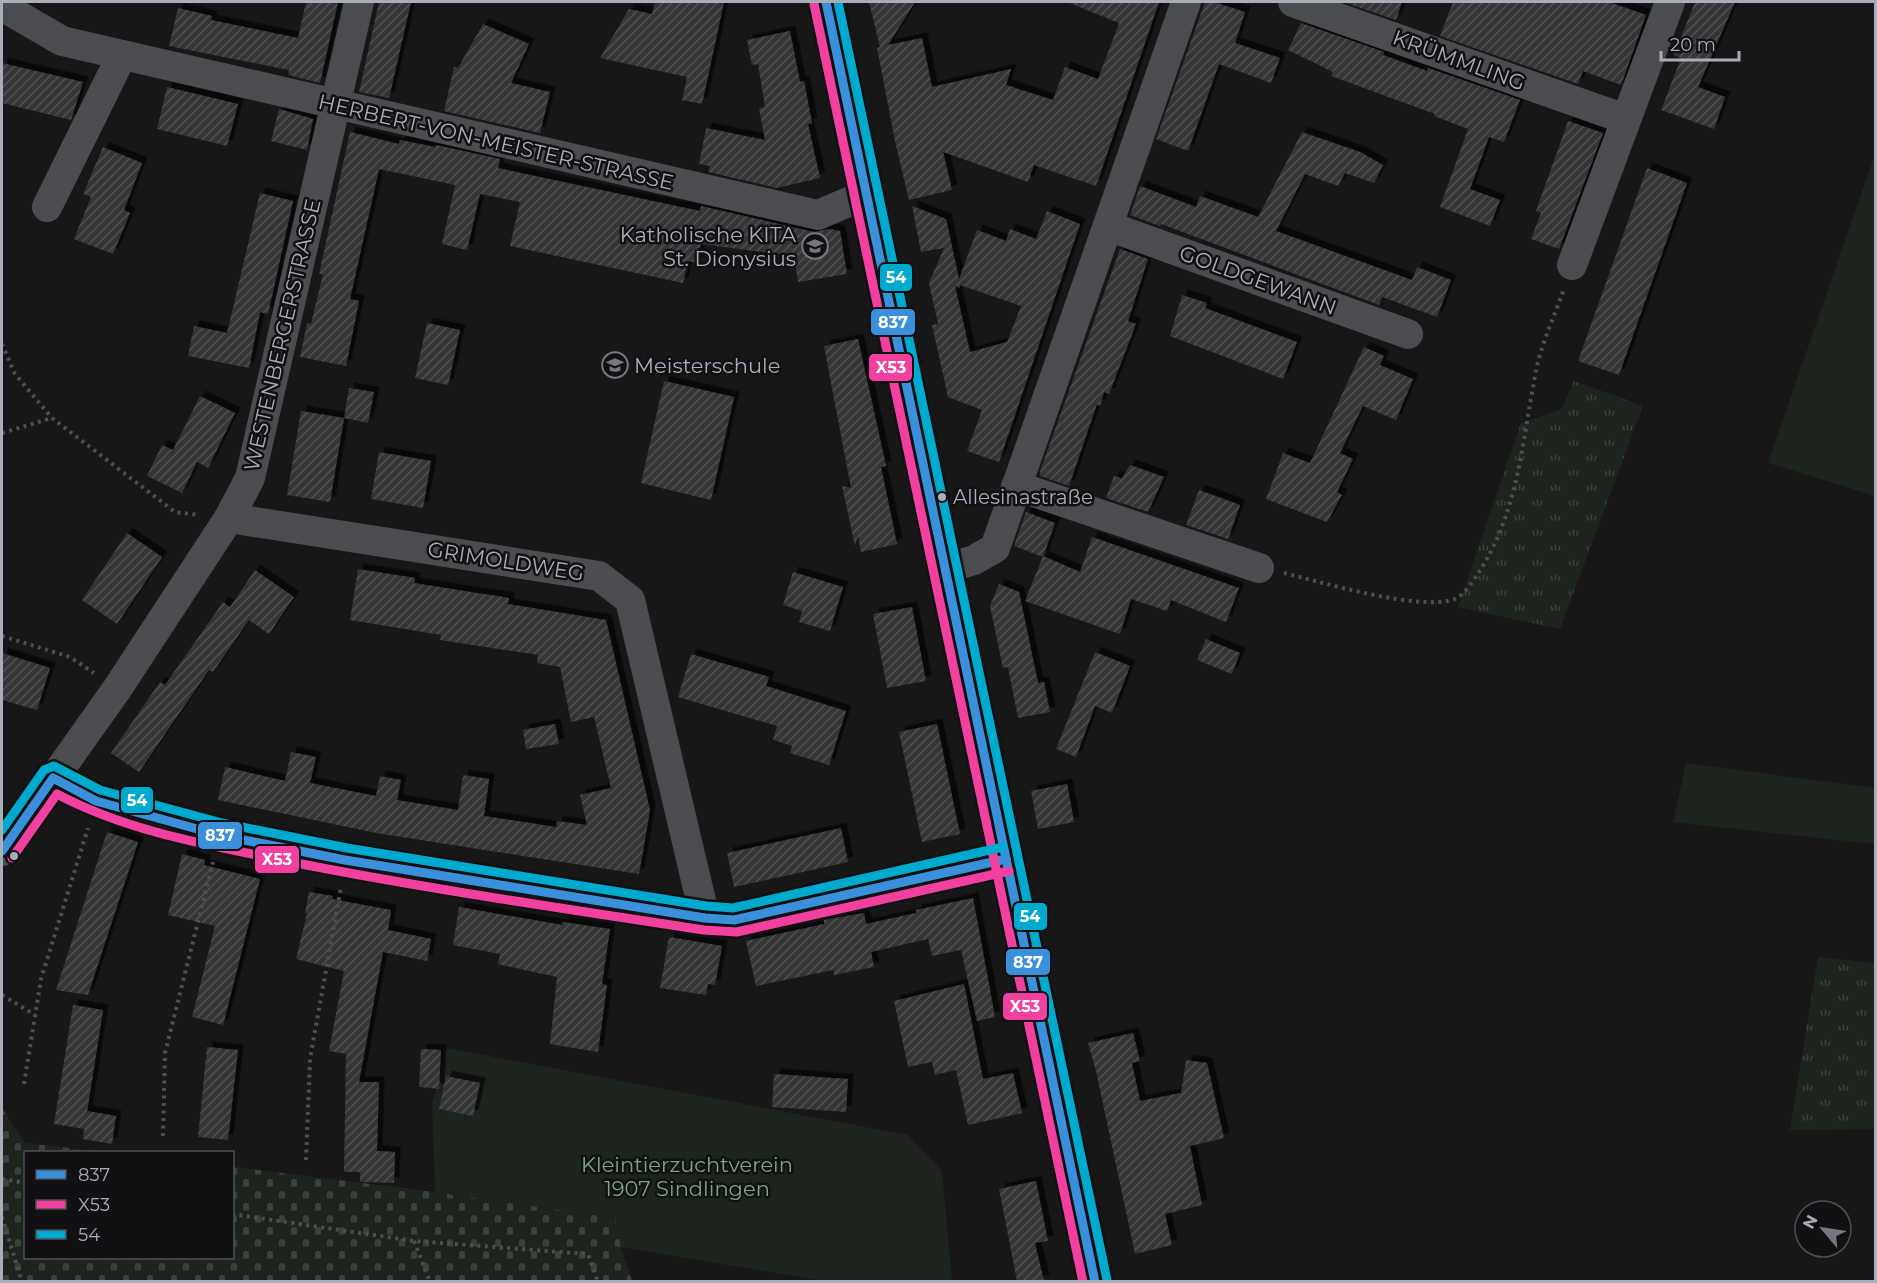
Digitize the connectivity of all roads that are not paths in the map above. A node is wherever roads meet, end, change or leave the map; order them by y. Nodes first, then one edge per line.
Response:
1 (359, 2) edge
2 (826, 2) edge
3 (1186, 2) edge
4 (1293, 2) edge
5 (1670, 2) edge
6 (2, 6) edge
7 (122, 55) junction
8 (335, 105) junction
9 (1624, 119) junction
10 (867, 194) junction
11 (47, 207) dead end
12 (1108, 226) junction
13 (1572, 266) road end
14 (1408, 334) dead end
15 (1016, 486) junction
16 (229, 518) junction
17 (1259, 568) road end
18 (945, 569) junction
19 (53, 778) junction
20 (2, 851) edge
21 (1006, 859) junction
22 (705, 918) junction
23 (1095, 1281) edge

1 - 8 street, WESTENBERGERSTRASSE
2 - 10 street
3 - 12 street
4 - 9 street, KRÜMMLING
5 - 9 street
6 - 7 street, HERBERT-VON-MEISTER-STRASSE
7 - 8 street, HERBERT-VON-MEISTER-STRASSE
7 - 11 street
8 - 10 street, HERBERT-VON-MEISTER-STRASSE
8 - 16 street, WESTENBERGERSTRASSE
9 - 13 street
10 - 18 street
12 - 14 street, GOLDGEWANN
12 - 15 street
15 - 17 street
15 - 18 street
16 - 19 street, WESTENBERGERSTRASSE
16 - 22 street, GRIMOLDWEG
18 - 21 street
19 - 20 street, WESTENBERGERSTRASSE
19 - 22 street
21 - 22 street
21 - 23 street

